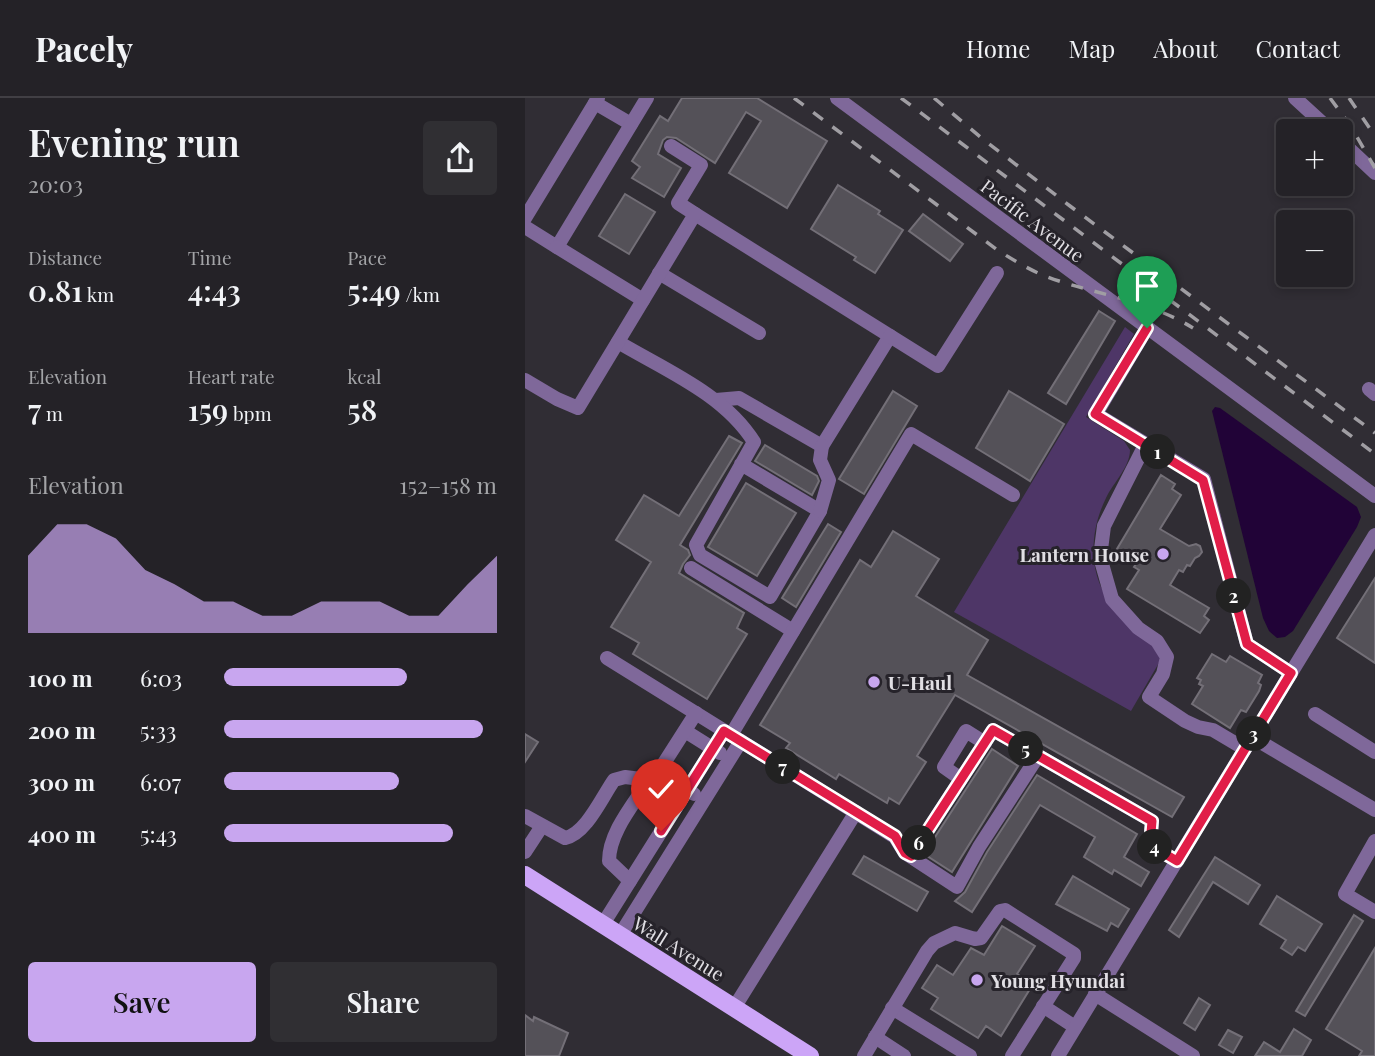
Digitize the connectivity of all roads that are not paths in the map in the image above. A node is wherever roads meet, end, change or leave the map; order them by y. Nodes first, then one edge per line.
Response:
1 (647, 98) edge
2 (837, 98) edge
3 (1295, 98) edge
4 (597, 100) edge
5 (1318, 119) edge
6 (631, 124) junction
7 (671, 146) dead end
8 (1353, 152) edge
9 (1375, 173) edge
10 (695, 214) junction
11 (525, 218) edge
12 (525, 227) edge
13 (557, 247) junction
14 (997, 272) dead end
15 (659, 273) junction
16 (643, 300) junction
17 (1147, 328) junction
18 (759, 333) dead end
19 (890, 336) junction
20 (618, 342) junction
21 (525, 380) edge
22 (716, 400) junction
23 (1145, 445) junction
24 (822, 446) junction
25 (741, 464) junction
26 (1013, 495) dead end
27 (1375, 496) edge
28 (820, 511) junction
29 (1375, 535) edge
30 (691, 568) dead end
31 (793, 631) junction
32 (607, 658) dead end
33 (1291, 673) junction
34 (696, 713) junction
35 (1315, 714) dead end
36 (685, 731) junction
37 (732, 736) junction
38 (985, 743) junction
39 (1248, 743) junction
40 (713, 749) junction
41 (1375, 751) edge
42 (1038, 757) junction
43 (730, 759) junction
44 (654, 775) junction
45 (961, 779) junction
46 (688, 790) junction
47 (704, 800) junction
48 (1375, 810) edge
49 (856, 812) junction
50 (525, 816) edge
51 (542, 826) junction
52 (661, 831) junction
53 (1375, 841) edge
54 (678, 842) junction
55 (525, 852) edge
56 (911, 856) junction
57 (1177, 861) junction
58 (525, 875) edge
59 (630, 881) junction
60 (1375, 912) edge
61 (603, 924) junction
62 (620, 935) junction
63 (1095, 994) junction
64 (1043, 1006) junction
65 (734, 1008) junction
66 (892, 1008) junction
67 (1076, 1027) junction
68 (875, 1037) junction
69 (810, 1056) edge
70 (864, 1056) edge
71 (905, 1056) edge
72 (970, 1056) edge
73 (1012, 1056) edge
74 (1058, 1056) edge
75 (1193, 1056) edge

1 - 6 street
2 - 17 street, Pacific Avenue
3 - 5 street
4 - 6 street
4 - 11 street
6 - 13 street
7 - 10 street
8 - 9 street
10 - 15 street
10 - 19 street
12 - 13 street
13 - 16 street
14 - 19 street
15 - 16 street
15 - 18 street
16 - 20 street
17 - 23 street
17 - 27 street, Pacific Avenue
19 - 24 street
20 - 21 street
20 - 22 street
22 - 24 street
22 - 25 street
23 - 33 street
23 - 39 street
24 - 28 street
25 - 28 street
25 - 28 street
26 - 31 street
29 - 33 street
30 - 31 street
31 - 37 street
32 - 34 street
33 - 39 street
34 - 36 street
34 - 37 street
35 - 41 street
36 - 40 street
36 - 44 street
37 - 40 street
37 - 43 street
37 - 49 street
38 - 42 street
38 - 45 street
38 - 45 street
39 - 48 street
39 - 57 street
40 - 43 street
40 - 46 street
42 - 56 street
42 - 57 street
43 - 47 street
44 - 46 street
44 - 51 street
44 - 59 street
45 - 56 street
46 - 47 street
46 - 52 street
47 - 54 street
49 - 56 street
49 - 65 street
50 - 51 street
51 - 55 street
52 - 54 street
52 - 59 street
53 - 60 street
54 - 62 street
57 - 63 street
58 - 61 main road, Wall Avenue
59 - 61 street
61 - 62 main road, Wall Avenue
62 - 65 main road, Wall Avenue
63 - 67 street
63 - 75 street
64 - 66 street
64 - 67 street
64 - 73 street
65 - 69 main road, Wall Avenue
66 - 68 street
66 - 72 street
67 - 74 street
68 - 70 street
68 - 71 street

